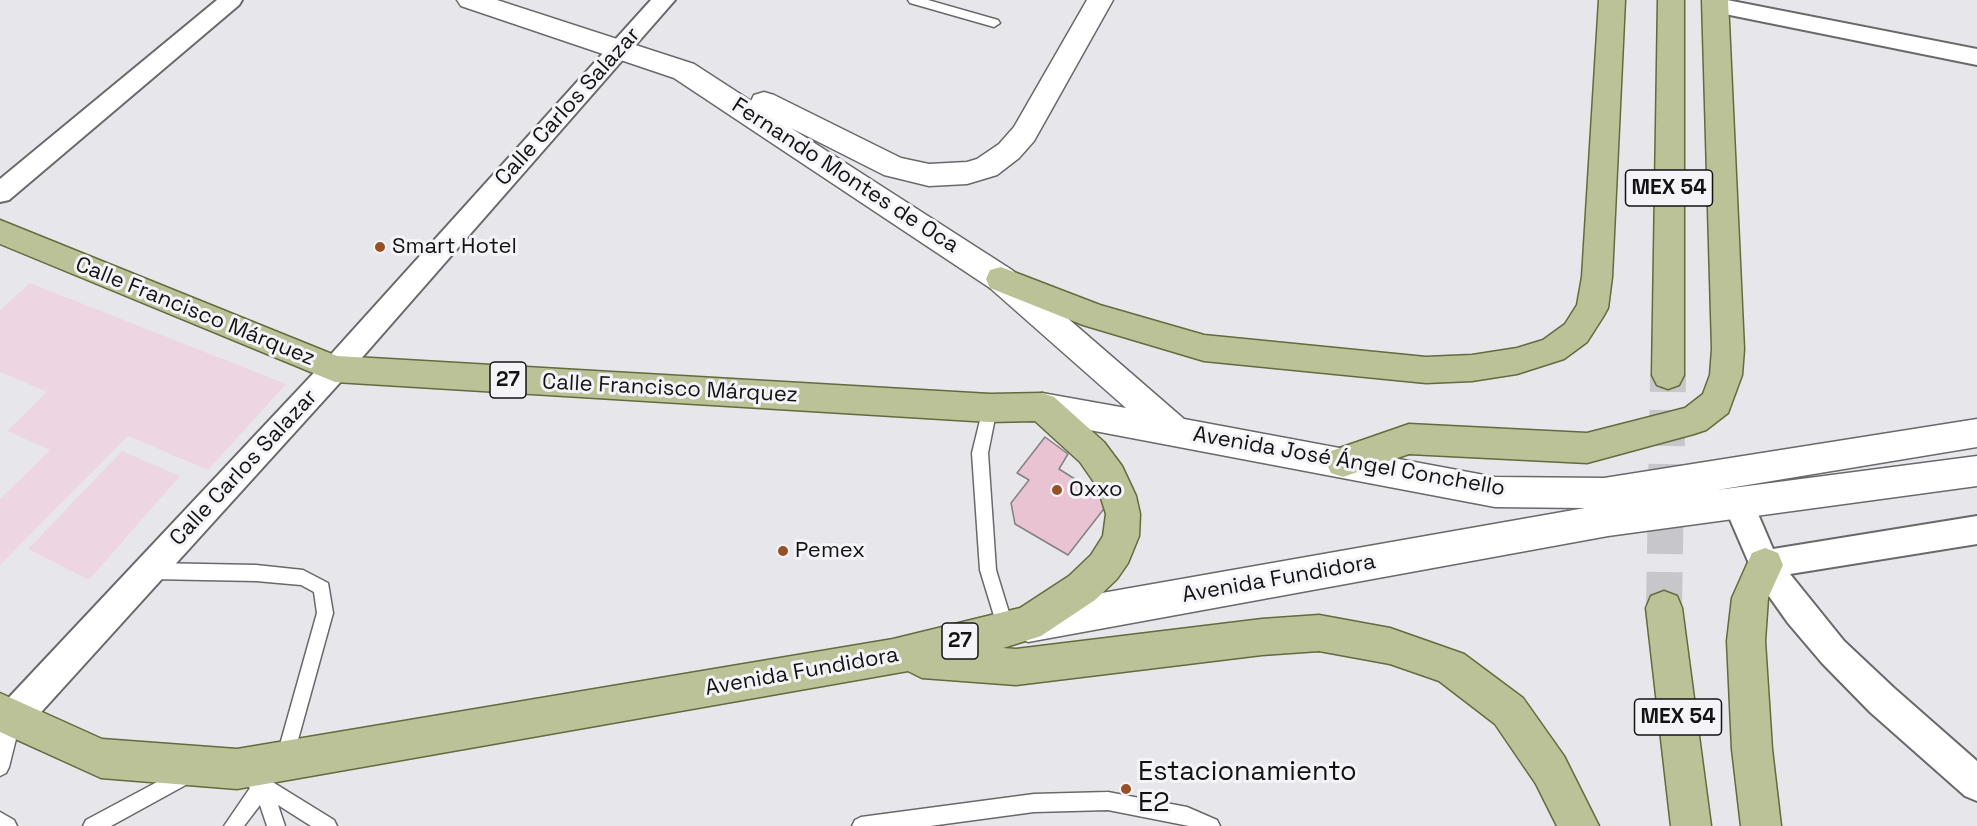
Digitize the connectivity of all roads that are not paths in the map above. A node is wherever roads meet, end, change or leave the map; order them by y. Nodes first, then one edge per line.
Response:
1 (231, 0) edge
2 (470, 0) edge
3 (664, 0) edge
4 (914, 0) edge
5 (1100, 0) edge
6 (1612, 0) edge
7 (1671, 0) edge
8 (1715, 2) edge
9 (994, 23) dead end
10 (620, 49) junction
11 (1977, 57) edge
12 (684, 71) junction
13 (0, 193) edge
14 (0, 232) edge
15 (1001, 279) junction
16 (335, 369) junction
17 (1668, 375) tunnel mouth
18 (1042, 407) junction
19 (990, 408) junction
20 (1175, 432) junction
21 (1977, 433) edge
22 (1343, 462) junction
23 (1977, 471) edge
24 (1738, 503) junction
25 (1977, 530) edge
26 (1765, 565) junction
27 (150, 571) junction
28 (1664, 608) tunnel mouth
29 (1017, 627) junction
30 (893, 657) junction
31 (6, 715) edge
32 (0, 767) edge
33 (247, 770) junction
34 (1977, 784) edge
35 (0, 821) edge
36 (8, 826) edge
37 (92, 826) edge
38 (233, 826) edge
39 (276, 826) edge
40 (328, 826) edge
41 (861, 826) edge
42 (1210, 826) edge
43 (1580, 826) edge
44 (1691, 826) edge
45 (1761, 826) edge

1 - 13 street
2 - 10 main road, Fernando Montes de Oca
3 - 10 street, Calle Carlos Salazar
4 - 9 lane
5 - 12 main road
6 - 15 main road
7 - 17 main road, MEX 54
8 - 11 street
8 - 22 main road
10 - 12 main road, Fernando Montes de Oca
10 - 16 street, Calle Carlos Salazar
12 - 15 main road, Fernando Montes de Oca
14 - 16 main road, Calle Francisco Márquez / 27
15 - 20 main road, Fernando Montes de Oca
16 - 19 main road, Calle Francisco Márquez / 27
16 - 27 street, Calle Carlos Salazar
18 - 19 main road, Calle Francisco Márquez / 27
18 - 20 main road, Avenida José Ángel Conchello / 27
18 - 29 main road
19 - 29 lane
20 - 22 main road, Avenida José Ángel Conchello / 27
21 - 22 main road, Avenida José Ángel Conchello / 27
23 - 24 main road, 27
24 - 26 street
24 - 29 main road, Avenida Fundidora / 27
25 - 26 street
26 - 34 street
26 - 45 main road
27 - 31 street, Calle Carlos Salazar
27 - 33 lane
28 - 44 main road, MEX 54
29 - 30 main road, Avenida Fundidora / 27
30 - 33 main road, Avenida Fundidora / 27
30 - 43 main road
31 - 32 lane
31 - 33 main road, Avenida Fundidora / 27
33 - 37 lane
33 - 38 lane
33 - 39 lane
33 - 40 lane
35 - 36 lane
41 - 42 lane

